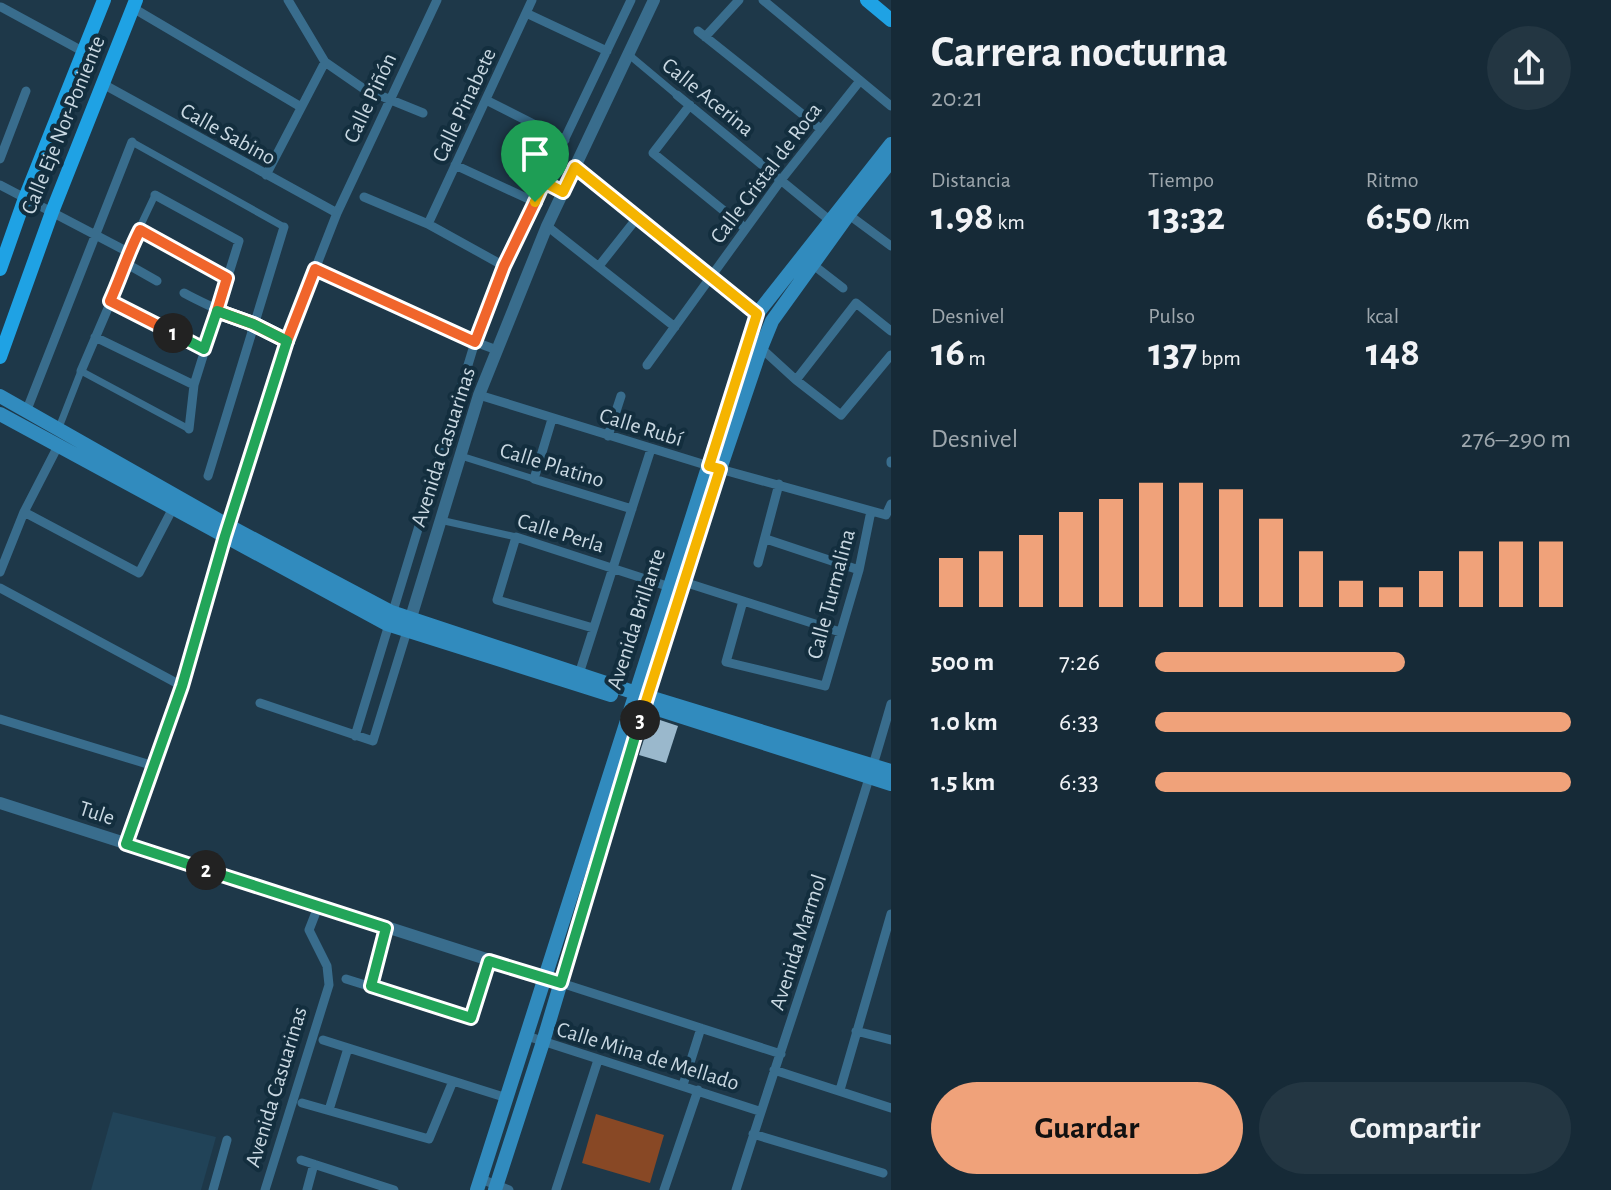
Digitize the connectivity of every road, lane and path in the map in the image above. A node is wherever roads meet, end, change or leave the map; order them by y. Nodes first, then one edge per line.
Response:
1 (104, 0) edge
2 (437, 0) edge
3 (532, 0) edge
4 (631, 0) edge
5 (654, 0) edge
6 (739, 0) edge
7 (763, 0) edge
8 (867, 0) edge
9 (291, 1) edge
10 (135, 4) edge
11 (2, 5) edge
12 (526, 13) junction
13 (891, 20) edge
14 (607, 51) junction
15 (628, 54) junction
16 (81, 59) junction
17 (325, 62) junction
18 (104, 82) junction
19 (859, 82) junction
20 (26, 91) dead end
21 (677, 95) joint
22 (65, 99) junction
23 (389, 100) junction
24 (486, 100) junction
25 (690, 105) junction
26 (891, 106) edge
27 (301, 107) junction
28 (92, 112) junction
29 (423, 113) dead end
30 (821, 129) junction
31 (565, 140) junction
32 (132, 142) joint
33 (891, 144) edge
34 (0, 159) edge
35 (891, 161) edge
36 (455, 165) junction
37 (575, 167) junction
38 (266, 175) junction
39 (781, 180) junction
40 (544, 182) junction
41 (0, 185) edge
42 (563, 192) junction
43 (155, 195) joint
44 (364, 197) dead end
45 (25, 198) junction
46 (535, 202) junction
47 (844, 211) junction
48 (52, 212) junction
49 (337, 213) junction
50 (637, 218) junction
51 (428, 224) junction
52 (834, 224) junction
53 (547, 226) junction
54 (284, 227) joint
55 (745, 228) junction
56 (140, 230) junction
57 (96, 235) junction
58 (891, 246) edge
59 (128, 252) junction
60 (127, 264) junction
61 (812, 264) junction
62 (504, 266) junction
63 (599, 266) junction
64 (0, 269) edge
65 (315, 269) junction
66 (711, 277) junction
67 (227, 278) junction
68 (157, 281) dead end
69 (843, 288) dead end
70 (184, 293) dead end
71 (110, 301) junction
72 (217, 311) junction
73 (757, 314) junction
74 (253, 324) junction
75 (675, 327) junction
76 (891, 331) edge
77 (95, 337) junction
78 (287, 341) junction
79 (475, 342) junction
80 (761, 348) junction
81 (204, 349) junction
82 (497, 350) junction
83 (891, 355) edge
84 (0, 357) edge
85 (647, 365) dead end
86 (81, 371) junction
87 (796, 380) junction
88 (194, 385) junction
89 (479, 395) junction
90 (0, 396) edge
91 (621, 396) dead end
92 (26, 412) junction
93 (0, 414) edge
94 (552, 419) junction
95 (189, 429) joint
96 (58, 430) junction
97 (608, 436) junction
98 (58, 446) junction
99 (651, 449) junction
100 (461, 456) junction
101 (714, 467) junction
102 (208, 476) dead end
103 (534, 479) junction
104 (779, 484) junction
105 (891, 504) edge
106 (173, 508) junction
107 (632, 509) junction
108 (871, 511) junction
109 (24, 512) junction
110 (439, 519) junction
111 (227, 531) junction
112 (516, 537) junction
113 (766, 539) junction
114 (758, 563) dead end
115 (614, 568) junction
116 (859, 570) junction
117 (0, 572) edge
118 (677, 584) junction
119 (0, 588) edge
120 (743, 601) junction
121 (389, 618) junction
122 (409, 625) junction
123 (593, 628) junction
124 (840, 632) junction
125 (579, 674) junction
126 (182, 686) junction
127 (640, 699) junction
128 (260, 703) dead end
129 (891, 704) edge
130 (0, 719) edge
131 (355, 736) junction
132 (154, 766) junction
133 (872, 771) junction
134 (891, 771) edge
135 (891, 784) edge
136 (0, 803) edge
137 (126, 844) junction
138 (318, 907) junction
139 (891, 914) edge
140 (386, 928) junction
141 (888, 936) edge
142 (489, 961) junction
143 (346, 979) dead end
144 (545, 979) junction
145 (561, 983) junction
146 (371, 986) junction
147 (701, 1028) junction
148 (856, 1031) junction
149 (527, 1036) junction
150 (323, 1040) dead end
151 (891, 1040) edge
152 (543, 1042) junction
153 (348, 1048) junction
154 (781, 1054) junction
155 (598, 1060) junction
156 (774, 1070) junction
157 (453, 1081) junction
158 (683, 1085) junction
159 (698, 1090) junction
160 (840, 1090) junction
161 (507, 1098) junction
162 (302, 1103) dead end
163 (891, 1108) edge
164 (329, 1110) junction
165 (759, 1111) junction
166 (753, 1134) junction
167 (227, 1140) dead end
168 (301, 1160) dead end
169 (314, 1164) junction
170 (883, 1173) dead end
171 (479, 1185) edge
172 (500, 1188) edge
173 (213, 1190) edge
174 (265, 1190) edge
175 (307, 1190) edge
176 (394, 1190) edge
177 (556, 1190) edge
178 (664, 1190) edge
179 (736, 1190) edge

1 - 16 main road, Calle Eje Nor-Poniente
2 - 23 street, Calle Piñón
3 - 12 street, Calle Pinabete
4 - 14 street, Avenida Casuarinas
5 - 15 street, Avenida Casuarinas
6 - 30 street
7 - 19 street
8 - 13 main road
9 - 17 street
10 - 18 main road, Calle Eje Nor-Poniente
10 - 27 street
11 - 16 street
12 - 14 street
12 - 24 street, Calle Pinabete
14 - 31 street, Avenida Casuarinas
15 - 21 street, Calle Acerina
15 - 37 street, Avenida Casuarinas
16 - 18 main road
16 - 22 main road, Calle Eje Nor-Poniente
17 - 23 street
17 - 27 street
18 - 28 main road, Calle Eje Nor-Poniente
18 - 38 street, Calle Sabino
19 - 26 street
19 - 30 street, Calle Cristal de Roca
20 - 34 street
21 - 25 street, Calle Acerina
22 - 28 main road
22 - 45 main road, Calle Eje Nor-Poniente
23 - 29 street
23 - 49 street, Calle Piñón
24 - 31 street
24 - 36 street, Calle Pinabete
25 - 39 street, Calle Acerina
25 - 55 street
27 - 38 street
28 - 48 main road, Calle Eje Nor-Poniente
30 - 39 street, Calle Cristal de Roca
31 - 40 street, Avenida Casuarinas
32 - 54 street
32 - 57 street
33 - 47 main road, Avenida Brillante
35 - 47 main road, Avenida Brillante
36 - 46 street
36 - 51 street, Calle Pinabete
37 - 42 street, Avenida Casuarinas
37 - 50 street
38 - 49 street, Calle Sabino
39 - 52 street, Calle Acerina
39 - 55 street, Calle Cristal de Roca
40 - 42 street
40 - 46 street, Avenida Casuarinas
41 - 45 street
42 - 53 street, Avenida Casuarinas
43 - 56 street
43 - 67 street
44 - 51 street
45 - 48 street
45 - 64 main road, Calle Eje Nor-Poniente
46 - 62 street, Avenida Casuarinas
47 - 52 main road, Avenida Brillante
47 - 58 street
48 - 57 street
48 - 84 main road, Calle Eje Nor-Poniente
49 - 65 street, Calle Piñón
50 - 63 street
50 - 66 street
51 - 62 street
52 - 61 main road, Avenida Brillante
52 - 73 main road, Avenida Brillante
53 - 63 street
53 - 82 street, Avenida Casuarinas
54 - 74 street
55 - 66 street, Calle Cristal de Roca
56 - 59 street
56 - 67 street
57 - 59 street
57 - 92 street
59 - 60 street
60 - 68 street
60 - 71 street
61 - 69 street
61 - 80 main road, Avenida Brillante
62 - 79 street, Avenida Casuarinas
63 - 75 street
65 - 78 street, Calle Piñón
65 - 79 street
66 - 73 street
66 - 75 street, Calle Cristal de Roca
67 - 72 street
70 - 72 street
71 - 77 street
71 - 81 street
72 - 74 street
72 - 81 street
73 - 101 main road, Avenida Brillante
74 - 78 street
74 - 102 street
75 - 85 street, Calle Cristal de Roca
76 - 87 street
77 - 86 street
77 - 88 street
78 - 111 street, Calle Piñón
79 - 82 street
79 - 121 street, Avenida Casuarinas
80 - 87 street
80 - 101 main road, Avenida Brillante
81 - 88 street
82 - 89 street, Avenida Casuarinas
83 - 87 street
86 - 95 street
86 - 96 street
88 - 95 street
89 - 94 street, Calle Rubí
89 - 100 street, Avenida Casuarinas
90 - 92 main road
91 - 97 street
92 - 96 main road
93 - 98 main road
94 - 97 street, Calle Rubí
94 - 103 street
96 - 111 main road
97 - 99 street, Calle Rubí
98 - 106 main road
98 - 109 street
99 - 101 street, Calle Rubí
99 - 107 street
100 - 103 street, Calle Platino
100 - 110 street, Avenida Casuarinas
101 - 104 street, Calle Rubí
101 - 118 main road, Avenida Brillante
103 - 107 street, Calle Platino
104 - 108 street, Calle Rubí
104 - 113 street
105 - 108 street, Calle Rubí
106 - 109 street
106 - 111 main road
107 - 115 street
108 - 116 street, Calle Turmalina
109 - 117 street
110 - 112 street, Calle Perla
110 - 122 street, Avenida Casuarinas
111 - 121 main road
111 - 126 street, Calle Piñón
112 - 115 street, Calle Perla
112 - 123 street
113 - 114 street
113 - 116 street
115 - 118 street, Calle Perla
115 - 123 street
116 - 124 street, Calle Turmalina
118 - 120 street, Calle Perla
118 - 127 main road, Avenida Brillante
119 - 126 street
120 - 124 street, Calle Perla
120 - 124 street, Calle Turmalina
121 - 122 main road
121 - 131 street, Avenida Casuarinas
122 - 125 main road
122 - 127 main road
122 - 131 street, Avenida Casuarinas
123 - 125 street
125 - 127 main road
126 - 132 street, Calle Piñón
127 - 133 main road
127 - 144 main road, Avenida Brillante
127 - 145 main road, Avenida Brillante
128 - 131 street
129 - 133 street, Avenida Marmol
130 - 132 street
132 - 137 street, Calle Piñón
133 - 134 main road
133 - 135 main road
133 - 154 street, Avenida Marmol
136 - 137 street, Tule
137 - 138 street, Tule
138 - 140 street, Tule
138 - 174 street, Avenida Casuarinas
139 - 141 street
140 - 142 street, Tule
140 - 146 street
141 - 148 street
142 - 144 street, Tule
142 - 146 street
143 - 146 street
144 - 145 street, Tule
144 - 149 main road, Avenida Brillante
145 - 147 street
145 - 152 main road, Avenida Brillante
147 - 154 street
147 - 158 street
148 - 151 street
148 - 160 street
149 - 152 street, Calle Mina de Mellado
149 - 161 main road, Avenida Brillante
150 - 153 street
152 - 155 street, Calle Mina de Mellado
152 - 172 main road, Avenida Brillante
153 - 157 street
153 - 164 street
154 - 156 street, Avenida Marmol
155 - 158 street, Calle Mina de Mellado
155 - 177 street
156 - 160 street
156 - 165 street, Avenida Marmol
157 - 161 street
157 - 164 street
158 - 159 street, Calle Mina de Mellado
159 - 165 street, Calle Mina de Mellado
159 - 178 street
160 - 163 street
161 - 171 main road, Avenida Brillante
162 - 164 street
165 - 166 street, Avenida Marmol
166 - 170 street
166 - 179 street, Avenida Marmol
167 - 173 street
168 - 169 street
169 - 175 street
169 - 176 street
171 - 172 street

